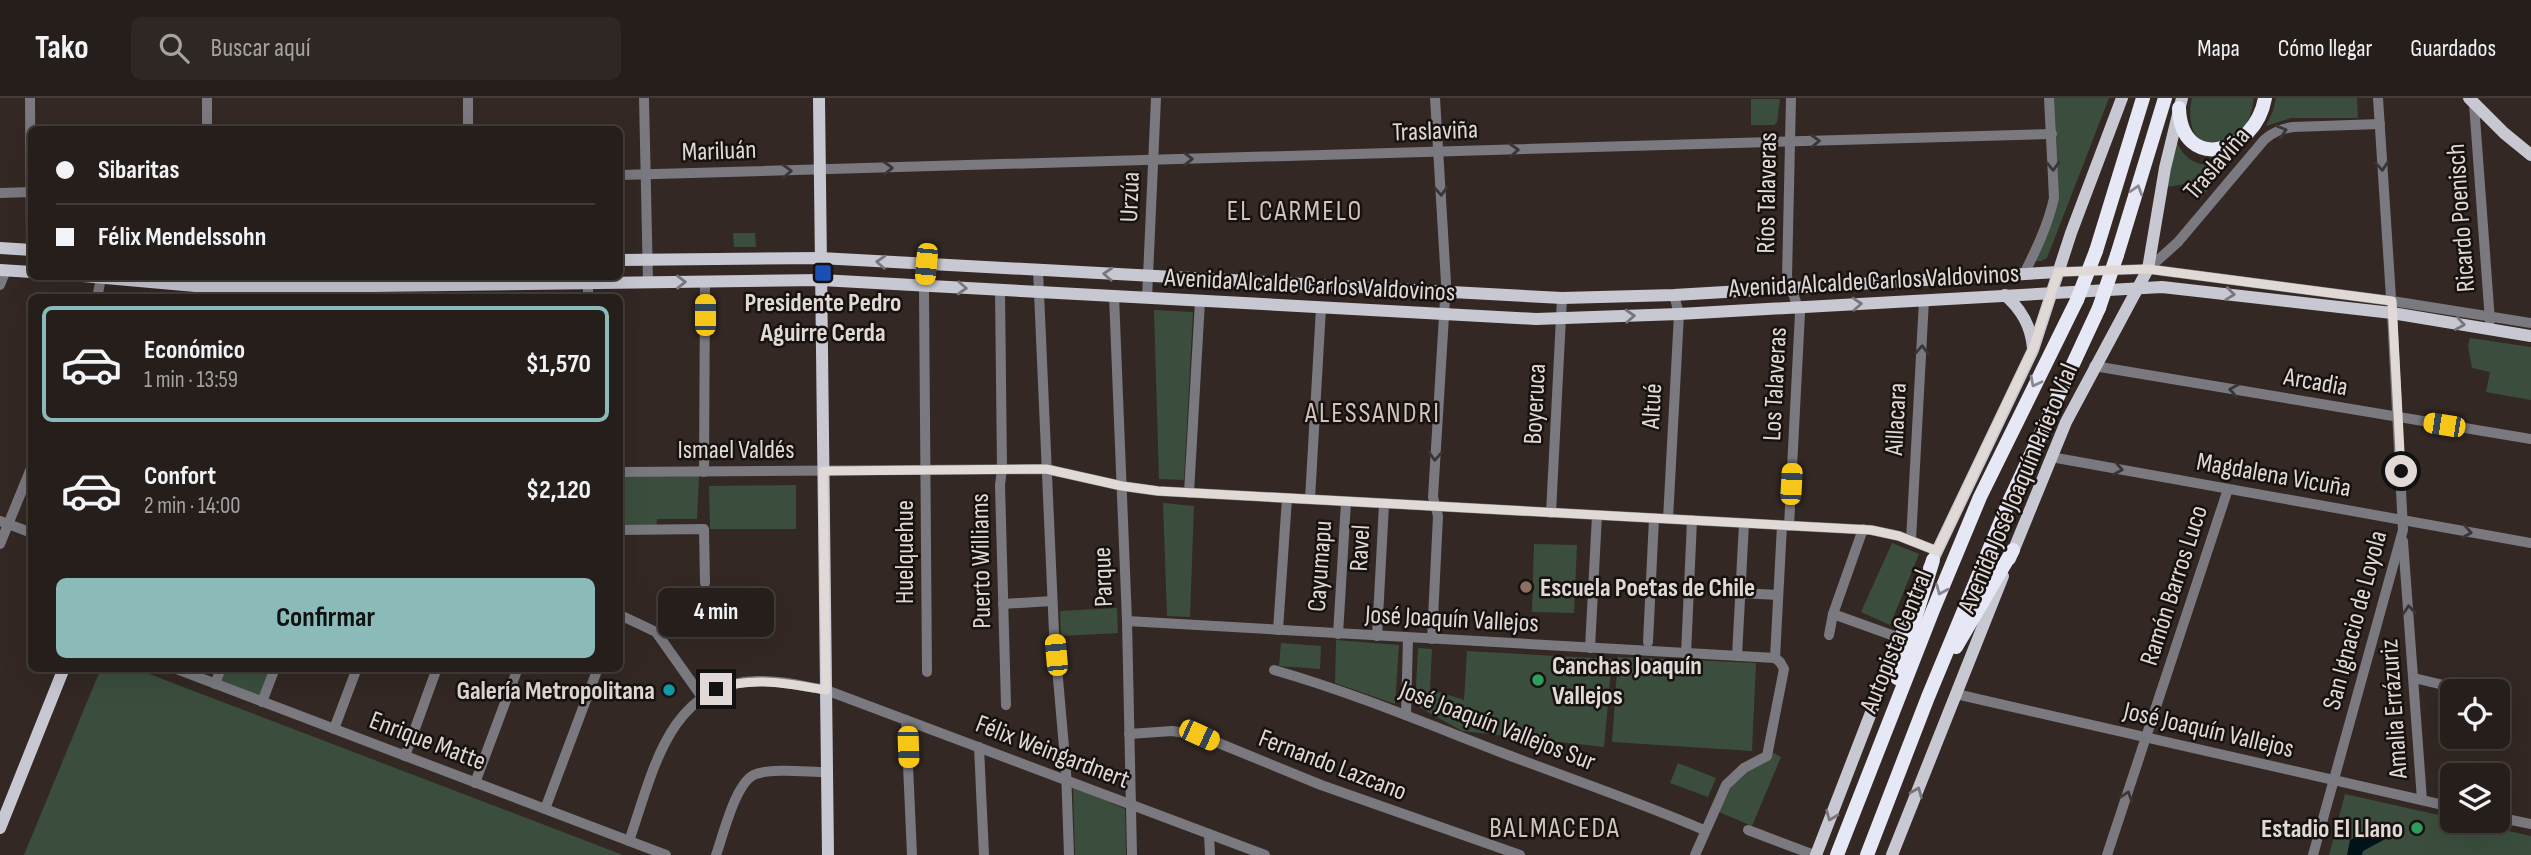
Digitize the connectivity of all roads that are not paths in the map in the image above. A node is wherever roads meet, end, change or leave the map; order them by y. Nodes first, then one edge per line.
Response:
1 (30, 98) edge
2 (207, 98) edge
3 (468, 98) edge
4 (644, 98) edge
5 (819, 98) edge
6 (1156, 98) edge
7 (1434, 98) edge
8 (1791, 98) edge
9 (2049, 98) edge
10 (2122, 98) edge
11 (2143, 98) edge
12 (2165, 98) edge
13 (2265, 98) edge
14 (2378, 98) edge
15 (2471, 101) edge
16 (2181, 103) edge
17 (2380, 124) junction
18 (30, 126) edge
19 (207, 126) edge
20 (468, 126) edge
21 (2052, 134) junction
22 (1789, 141) junction
23 (1438, 153) junction
24 (2531, 155) edge
25 (1153, 160) junction
26 (819, 170) junction
27 (646, 175) junction
28 (623, 176) edge
29 (28, 192) edge
30 (0, 193) edge
31 (0, 248) edge
32 (28, 250) edge
33 (820, 258) junction
34 (738, 259) junction
35 (623, 260) edge
36 (648, 260) junction
37 (722, 260) junction
38 (926, 264) junction
39 (2148, 269) junction
40 (3, 270) edge
41 (1038, 270) junction
42 (28, 272) edge
43 (2058, 272) junction
44 (2024, 274) junction
45 (1149, 276) junction
46 (137, 280) edge
47 (471, 280) edge
48 (505, 280) edge
49 (520, 280) edge
50 (550, 280) edge
51 (566, 280) edge
52 (821, 280) junction
53 (338, 281) edge
54 (719, 281) junction
55 (742, 281) junction
56 (1252, 281) junction
57 (246, 282) edge
58 (648, 282) junction
59 (705, 282) junction
60 (1896, 282) junction
61 (587, 283) junction
62 (0, 285) edge
63 (924, 286) junction
64 (206, 287) edge
65 (1345, 287) junction
66 (1791, 288) junction
67 (2139, 288) junction
68 (1000, 290) junction
69 (1039, 292) junction
70 (1445, 292) junction
71 (2053, 292) junction
72 (588, 294) edge
73 (1674, 295) junction
74 (2005, 295) junction
75 (1114, 296) junction
76 (1147, 298) junction
77 (1562, 298) junction
78 (1924, 300) junction
79 (1200, 301) junction
80 (1896, 302) junction
81 (1249, 304) junction
82 (2392, 307) junction
83 (1321, 308) junction
84 (1798, 308) junction
85 (1344, 309) junction
86 (1443, 314) junction
87 (1679, 314) junction
88 (1562, 319) junction
89 (2490, 322) junction
90 (2531, 323) edge
91 (2531, 336) edge
92 (2033, 349) junction
93 (2094, 366) junction
94 (2398, 417) junction
95 (2531, 439) edge
96 (2051, 457) junction
97 (1046, 469) junction
98 (927, 470) junction
99 (1002, 470) junction
100 (704, 471) junction
101 (823, 471) junction
102 (623, 472) edge
103 (28, 474) edge
104 (1122, 486) junction
105 (2228, 489) junction
106 (1189, 493) junction
107 (1287, 498) junction
108 (1310, 499) junction
109 (1346, 502) junction
110 (1384, 504) junction
111 (1435, 506) junction
112 (1551, 513) junction
113 (1597, 515) junction
114 (1654, 518) junction
115 (1668, 519) junction
116 (1692, 520) junction
117 (4, 522) edge
118 (1744, 523) junction
119 (1786, 525) junction
120 (2403, 525) junction
121 (1863, 529) junction
122 (623, 530) edge
123 (28, 531) edge
124 (1911, 540) junction
125 (2531, 543) edge
126 (0, 544) edge
127 (2013, 550) junction
128 (1935, 555) junction
129 (705, 583) dead end
130 (1740, 593) junction
131 (1778, 595) junction
132 (1052, 601) junction
133 (1003, 604) junction
134 (1833, 614) junction
135 (623, 616) edge
136 (1127, 621) junction
137 (1278, 630) junction
138 (1338, 634) junction
139 (1829, 635) dead end
140 (1377, 636) junction
141 (1408, 638) junction
142 (1900, 638) junction
143 (1432, 639) junction
144 (1648, 642) dead end
145 (1590, 648) junction
146 (1686, 654) junction
147 (1737, 656) junction
148 (1778, 660) junction
149 (1274, 670) dead end
150 (62, 672) edge
151 (184, 672) edge
152 (220, 672) edge
153 (273, 672) edge
154 (355, 672) edge
155 (436, 672) edge
156 (517, 672) edge
157 (596, 672) edge
158 (928, 672) dead end
159 (2414, 678) junction
160 (215, 684) junction
161 (2440, 684) edge
162 (826, 690) junction
163 (1955, 695) junction
164 (1928, 696) junction
165 (702, 697) junction
166 (262, 702) junction
167 (1006, 705) dead end
168 (1406, 715) junction
169 (906, 720) junction
170 (334, 729) junction
171 (1129, 734) junction
172 (2147, 738) junction
173 (979, 747) junction
174 (1878, 751) junction
175 (405, 756) junction
176 (827, 772) junction
177 (1067, 780) junction
178 (2334, 780) junction
179 (475, 783) junction
180 (2422, 800) junction
181 (1130, 804) junction
182 (2440, 804) edge
183 (545, 809) junction
184 (2510, 820) edge
185 (2531, 824) edge
186 (0, 828) edge
187 (1704, 830) junction
188 (1748, 830) dead end
189 (1209, 834) junction
190 (629, 841) junction
191 (666, 855) edge
192 (716, 855) edge
193 (828, 855) edge
194 (912, 855) edge
195 (984, 855) edge
196 (1069, 855) edge
197 (1132, 855) edge
198 (1210, 855) edge
199 (1265, 855) edge
200 (1520, 855) edge
201 (1695, 855) edge
202 (1815, 855) edge
203 (1837, 855) edge
204 (1867, 855) edge
205 (1892, 855) edge
206 (2107, 855) edge
207 (2313, 855) edge

1 - 18 street
2 - 19 street
3 - 20 street
4 - 27 street
5 - 26 main road
6 - 25 street, Urzúa
7 - 23 street
8 - 22 street, Ríos Talaveras
9 - 21 street
10 - 43 main road, Avenida José Joaquín Prieto Vial
11 -> 174 highway, Autopista Central, bridge
164 -> 12 highway, Autopista Central, bridge
13 - 16 highway
14 - 17 street, San Ignacio de Loyola
15 - 24 main road
15 - 89 street, Ricardo Poenisch
16 - 39 main road, Avenida José Joaquín Prieto Vial
39 -> 17 street, Traslaviña
17 -> 82 street, San Ignacio de Loyola
22 -> 21 street, Traslaviña
21 -> 44 street
23 -> 22 street, Traslaviña
22 - 66 street, Ríos Talaveras
25 -> 23 street, Traslaviña
23 -> 70 street
26 -> 25 street, Traslaviña
25 - 45 street, Urzúa
27 -> 26 street, Mariluán
26 - 33 main road
27 - 28 street, Mariluán
27 - 36 street
29 - 30 street
31 - 32 main road
33 - 34 main road, Avenida Alcalde Carlos Valdovinos
38 -> 33 main road, Avenida Alcalde Carlos Valdovinos
33 - 52 main road
34 - 37 main road, Avenida Alcalde Carlos Valdovinos
34 - 55 main road
35 - 36 main road, Avenida Alcalde Carlos Valdovinos
36 - 37 main road, Avenida Alcalde Carlos Valdovinos
36 - 58 street
37 - 54 main road
38 - 41 main road, Avenida Alcalde Carlos Valdovinos
38 - 63 street, Huelquehue
39 - 43 street, Avenida Alcalde Carlos Valdovinos
39 - 67 main road, Avenida José Joaquín Prieto Vial
39 - 82 street, Avenida Alcalde Carlos Valdovinos
40 - 42 main road
40 - 62 street
45 -> 41 main road, Avenida Alcalde Carlos Valdovinos
41 - 69 street
43 - 44 main road, Avenida Alcalde Carlos Valdovinos
43 - 71 main road, Avenida José Joaquín Prieto Vial
44 - 60 main road, Avenida Alcalde Carlos Valdovinos
45 - 56 main road, Avenida Alcalde Carlos Valdovinos
45 - 76 street, Urzúa
46 - 64 main road, Avenida Alcalde Carlos Valdovinos
47 - 48 main road, Avenida Alcalde Carlos Valdovinos
47 - 53 main road, Avenida Alcalde Carlos Valdovinos
48 - 49 main road, Avenida Alcalde Carlos Valdovinos
49 - 50 main road, Avenida Alcalde Carlos Valdovinos
50 - 51 main road, Avenida Alcalde Carlos Valdovinos
51 - 61 main road, Avenida Alcalde Carlos Valdovinos
52 - 55 main road, Avenida Alcalde Carlos Valdovinos
52 - 63 main road, Avenida Alcalde Carlos Valdovinos
52 - 101 main road
53 - 57 main road, Avenida Alcalde Carlos Valdovinos
54 - 55 main road, Avenida Alcalde Carlos Valdovinos
54 - 59 main road, Avenida Alcalde Carlos Valdovinos
56 - 65 main road, Avenida Alcalde Carlos Valdovinos
56 - 81 main road
57 - 64 main road, Avenida Alcalde Carlos Valdovinos
58 -> 59 main road, Avenida Alcalde Carlos Valdovinos
58 - 61 main road, Avenida Alcalde Carlos Valdovinos
59 - 100 street
60 - 66 main road, Avenida Alcalde Carlos Valdovinos
60 - 80 main road
61 - 72 street
63 -> 68 main road, Avenida Alcalde Carlos Valdovinos
63 - 98 street, Huelquehue
65 - 70 main road, Avenida Alcalde Carlos Valdovinos
65 - 85 main road
66 - 73 main road, Avenida Alcalde Carlos Valdovinos
66 - 84 street, Los Talaveras
67 - 71 main road, Avenida Alcalde Carlos Valdovinos
67 -> 82 main road, Avenida Alcalde Carlos Valdovinos
67 - 93 main road, Avenida José Joaquín Prieto Vial
68 - 69 main road, Avenida Alcalde Carlos Valdovinos
68 - 99 street, Puerto Williams
69 - 75 main road, Avenida Alcalde Carlos Valdovinos
69 - 97 street
70 - 77 main road, Avenida Alcalde Carlos Valdovinos
70 - 86 street
71 - 74 main road, Avenida Alcalde Carlos Valdovinos
71 - 92 main road, Avenida José Joaquín Prieto Vial
73 - 77 main road, Avenida Alcalde Carlos Valdovinos
73 - 87 street, Altué
74 - 78 main road, Avenida Alcalde Carlos Valdovinos
74 - 92 main road
75 - 76 main road, Avenida Alcalde Carlos Valdovinos
75 - 104 street, Parque
76 - 79 main road, Avenida Alcalde Carlos Valdovinos
77 - 88 street, Boyeruca
78 - 80 main road, Avenida Alcalde Carlos Valdovinos
124 -> 78 street, Aillacara
79 - 81 main road, Avenida Alcalde Carlos Valdovinos
79 - 106 street
84 -> 80 main road, Avenida Alcalde Carlos Valdovinos
81 - 83 main road, Avenida Alcalde Carlos Valdovinos
82 - 89 main road, Avenida Alcalde Carlos Valdovinos
82 - 94 street, San Ignacio de Loyola
83 - 85 main road, Avenida Alcalde Carlos Valdovinos
83 - 108 street, Cayumapu
84 - 87 main road, Avenida Alcalde Carlos Valdovinos
84 - 119 street, Los Talaveras
85 - 86 main road, Avenida Alcalde Carlos Valdovinos
86 - 88 main road, Avenida Alcalde Carlos Valdovinos
86 -> 111 street
88 -> 87 main road, Avenida Alcalde Carlos Valdovinos
87 - 115 street, Altué
88 - 112 street, Boyeruca
89 - 90 street, Avenida Alcalde Carlos Valdovinos
89 - 91 main road, Avenida Alcalde Carlos Valdovinos
92 - 128 main road, Avenida José Joaquín Prieto Vial
94 -> 93 street, Arcadia
93 - 96 main road, Avenida José Joaquín Prieto Vial
94 - 95 street, Arcadia
94 - 120 street, San Ignacio de Loyola
96 -> 105 street, Magdalena Vicuña
96 - 127 main road, Avenida José Joaquín Prieto Vial
97 - 99 street, Ismael Valdés
97 - 104 street, Ismael Valdés
97 - 132 street
98 - 99 street, Ismael Valdés
98 - 101 street, Ismael Valdés
98 - 158 street, Huelquehue
99 - 133 street, Puerto Williams
100 - 101 street, Ismael Valdés
100 - 102 street, Ismael Valdés
101 - 162 main road
103 - 117 street
104 - 106 street, Ismael Valdés
104 - 136 street, Parque
105 - 120 street, Magdalena Vicuña
105 - 172 street, Ramón Barros Luco
106 - 107 street, Ismael Valdés
107 - 108 street, Ismael Valdés
107 - 137 street
108 - 109 street, Ismael Valdés
109 - 110 street, Ismael Valdés
109 - 138 street, Cayumapu
110 - 111 street, Ismael Valdés
110 - 140 street, Ravel
111 - 112 street, Ismael Valdés
111 - 143 street
112 - 113 street, Ismael Valdés
113 - 114 street, Ismael Valdés
113 - 145 street
114 - 115 street, Ismael Valdés
114 - 144 street
115 - 116 street, Ismael Valdés
116 - 118 street, Ismael Valdés
116 - 146 street
117 - 123 street
117 - 126 street
118 - 119 street, Ismael Valdés
118 - 130 street
119 - 121 street, Ismael Valdés
119 - 131 street, Los Talaveras
120 -> 125 street, Magdalena Vicuña
159 -> 120 street, Amalia Errázuriz
120 - 178 street, San Ignacio de Loyola
121 - 124 street, Ismael Valdés
121 - 134 street
122 - 129 street
124 - 128 street, Ismael Valdés
127 - 163 main road, Avenida José Joaquín Prieto Vial
127 - 164 highway
128 - 142 main road, Avenida José Joaquín Prieto Vial
128 - 174 highway
130 - 131 street
130 - 147 street
131 - 148 street, Los Talaveras
132 - 133 street
132 - 177 street
133 - 167 street, Puerto Williams
134 - 139 street
134 - 142 street
135 - 165 street
136 - 137 street, José Joaquín Vallejos
136 - 171 street, Parque
137 - 138 street, José Joaquín Vallejos
138 - 140 street, José Joaquín Vallejos
140 - 141 street, José Joaquín Vallejos
141 - 143 street, José Joaquín Vallejos
141 - 168 street
142 -> 202 main road, Avenida José Joaquín Prieto Vial
143 - 145 street, José Joaquín Vallejos
145 - 146 street, José Joaquín Vallejos
146 - 147 street, José Joaquín Vallejos
147 - 148 street, José Joaquín Vallejos
148 - 187 street, Los Talaveras
149 - 168 street, José Joaquín Vallejos Sur
150 - 186 main road
151 - 160 street, Enrique Matte
152 - 160 street
153 - 166 street
154 - 170 street
155 - 175 street
156 - 179 street
157 - 183 street
159 - 161 street
159 - 180 street, Amalia Errázuriz
160 - 166 street, Enrique Matte
162 - 165 street, Félix Weingardnert
162 - 169 street, Félix Weingardnert
162 - 176 main road
163 - 172 street, José Joaquín Vallejos
205 -> 163 main road, Avenida José Joaquín Prieto Vial
164 - 204 highway, Autopista Central
165 - 190 street
166 - 170 street, Enrique Matte
168 - 187 street, José Joaquín Vallejos Sur
169 - 173 street, Félix Weingardnert
169 - 194 street
170 - 175 street, Enrique Matte
171 - 181 street, Parque
171 - 200 street, Fernando Lazcano
172 - 178 street, José Joaquín Vallejos
206 -> 172 street, Ramón Barros Luco
173 - 177 street, Félix Weingardnert
173 - 195 street
174 - 203 highway, Autopista Central
175 - 179 street, Enrique Matte
176 - 192 street
176 - 193 main road
177 - 181 street, Félix Weingardnert
177 - 196 street
178 - 180 street, José Joaquín Vallejos
178 - 207 street, San Ignacio de Loyola
179 - 183 street, Enrique Matte
180 - 182 street, José Joaquín Vallejos
181 - 189 street, Félix Weingardnert
181 - 197 street, Parque
183 - 190 street, Enrique Matte
184 - 185 street
187 - 201 street, Los Talaveras
188 - 202 street
189 - 198 street
189 - 199 street, Félix Weingardnert
190 - 191 street, Enrique Matte

